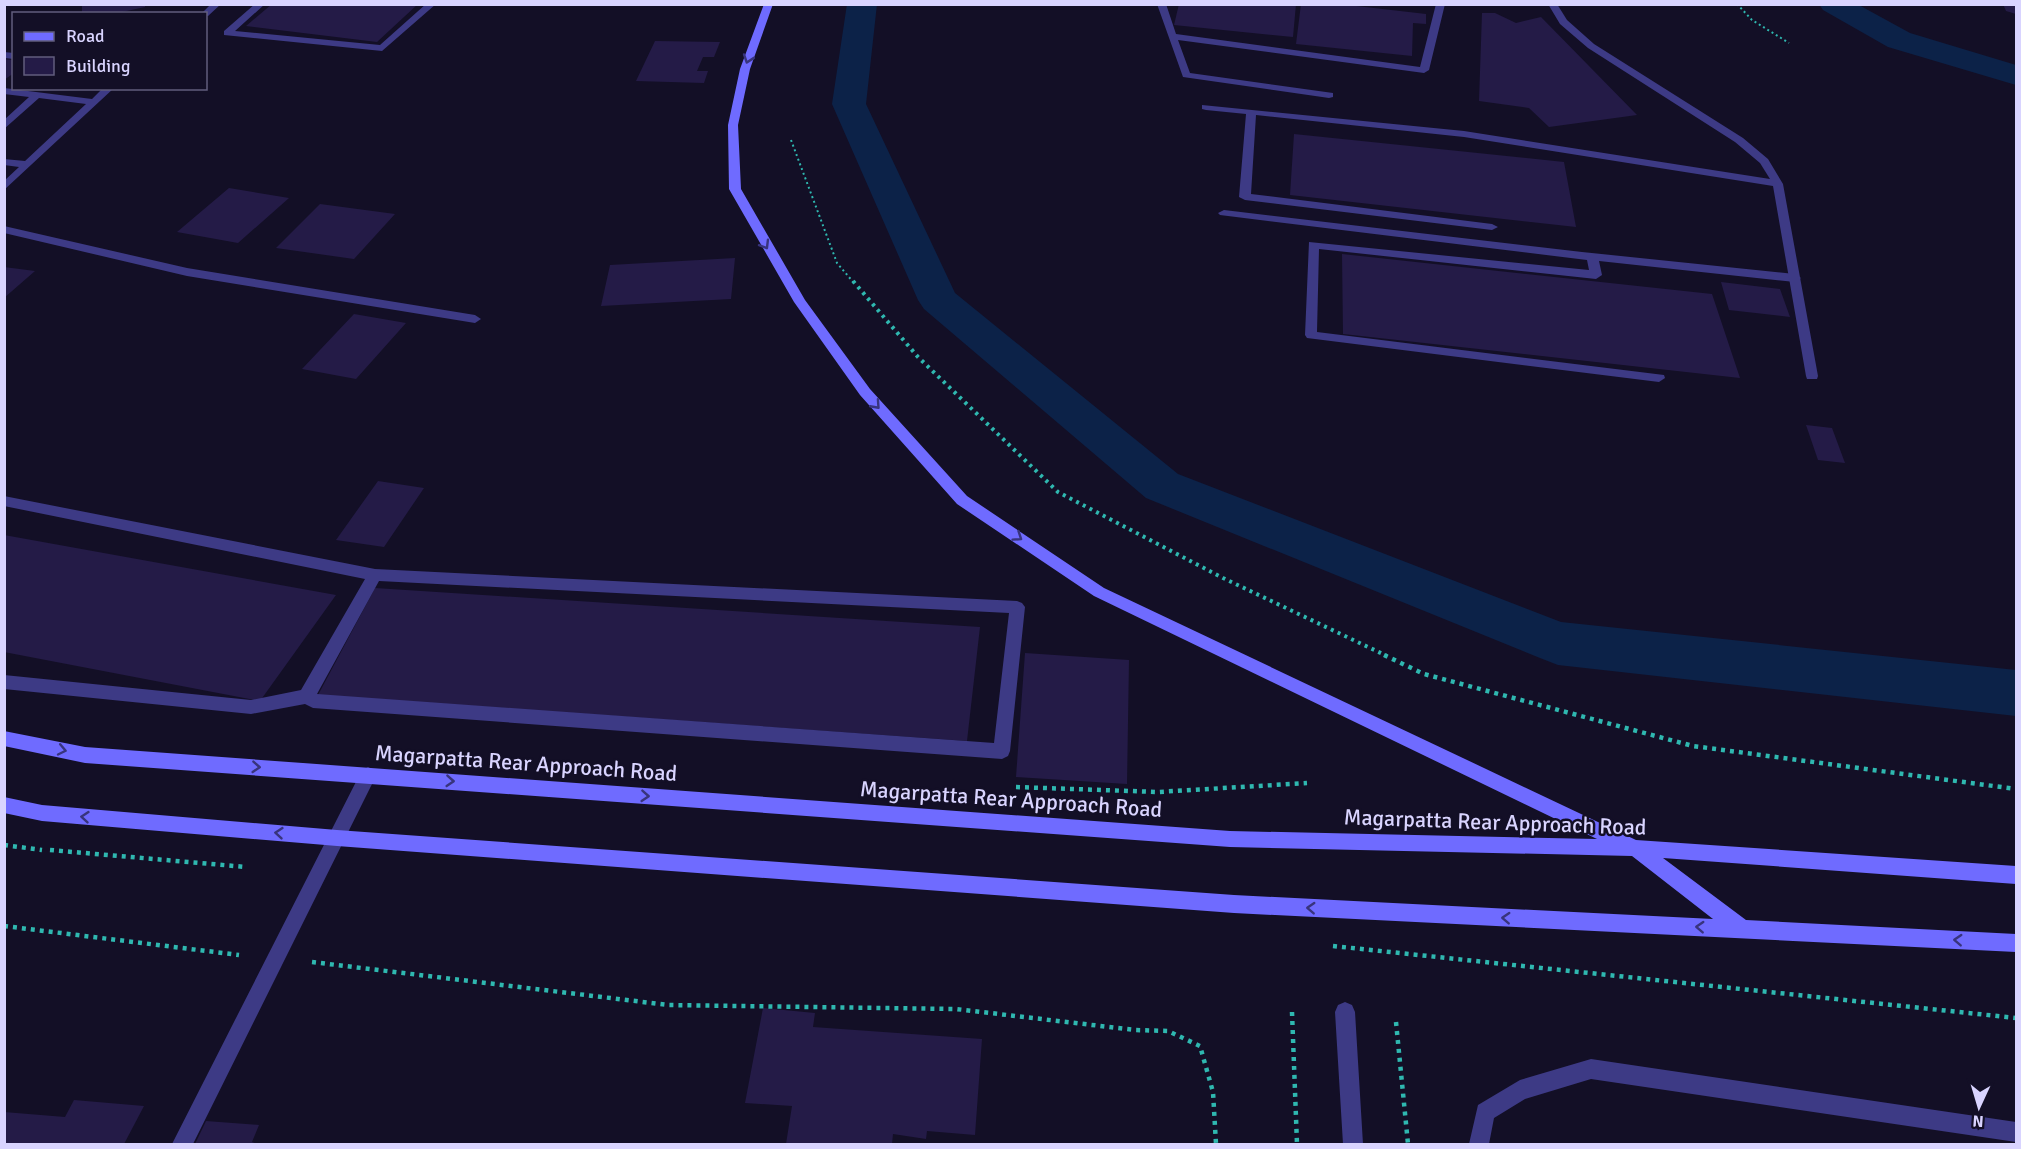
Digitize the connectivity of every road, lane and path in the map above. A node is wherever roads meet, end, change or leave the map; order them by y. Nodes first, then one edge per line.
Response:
1 (261, 4) edge
2 (432, 4) edge
3 (769, 4) edge
4 (1161, 4) edge
5 (1441, 4) edge
6 (1552, 4) edge
7 (1737, 4) edge
8 (1172, 36) junction
9 (1789, 43) dead end
10 (107, 90) edge
11 (4, 91) edge
12 (37, 95) junction
13 (1329, 95) dead end
14 (94, 102) junction
15 (1206, 107) dead end
16 (1251, 112) junction
17 (4, 126) edge
18 (791, 140) dead end
19 (4, 162) edge
20 (27, 165) junction
21 (1778, 183) junction
22 (4, 187) edge
23 (1224, 213) dead end
24 (1492, 227) dead end
25 (4, 229) edge
26 (1592, 257) junction
27 (1795, 278) junction
28 (475, 319) dead end
29 (1812, 376) dead end
30 (1659, 378) dead end
31 (4, 501) edge
32 (375, 575) junction
33 (4, 682) edge
34 (308, 696) junction
35 (4, 738) edge
36 (368, 776) junction
37 (2016, 789) edge
38 (4, 805) edge
39 (337, 838) junction
40 (1635, 848) junction
41 (2016, 876) edge
42 (4, 926) edge
43 (1742, 929) junction
44 (2016, 943) edge
45 (1320, 945) dead end
46 (276, 958) junction
47 (1292, 1012) dead end
48 (1345, 1012) dead end
49 (2016, 1018) edge
50 (1396, 1022) dead end
51 (2016, 1132) edge
52 (182, 1144) edge
53 (1216, 1144) edge
54 (1297, 1144) edge
55 (1353, 1144) edge
56 (1408, 1144) edge
57 (1479, 1144) edge

1 - 2 street
3 -> 40 street
4 - 8 street
5 - 8 street
6 - 21 street
7 - 9 path
8 - 13 street
10 - 14 street
11 - 12 street
12 - 14 street
12 - 17 street
14 - 20 street
15 - 16 street
16 - 21 street
16 - 24 street
18 - 37 path
19 - 20 street
20 - 22 street
21 - 27 street
23 - 26 street
25 - 28 street
26 - 27 street
26 - 30 street
27 - 29 street
31 - 32 street
32 - 34 street
32 - 34 street
33 - 34 street
35 -> 36 street, Magarpatta Rear Approach Road
36 - 39 street
36 -> 40 street, Magarpatta Rear Approach Road
39 -> 38 street
43 -> 39 street
39 - 46 street
40 - 41 street, Magarpatta Rear Approach Road
40 - 43 street
42 - 46 path
44 -> 43 street
45 - 49 path
46 - 52 street
46 - 53 path
47 - 54 path
48 - 55 street
50 - 56 path
51 - 57 street

